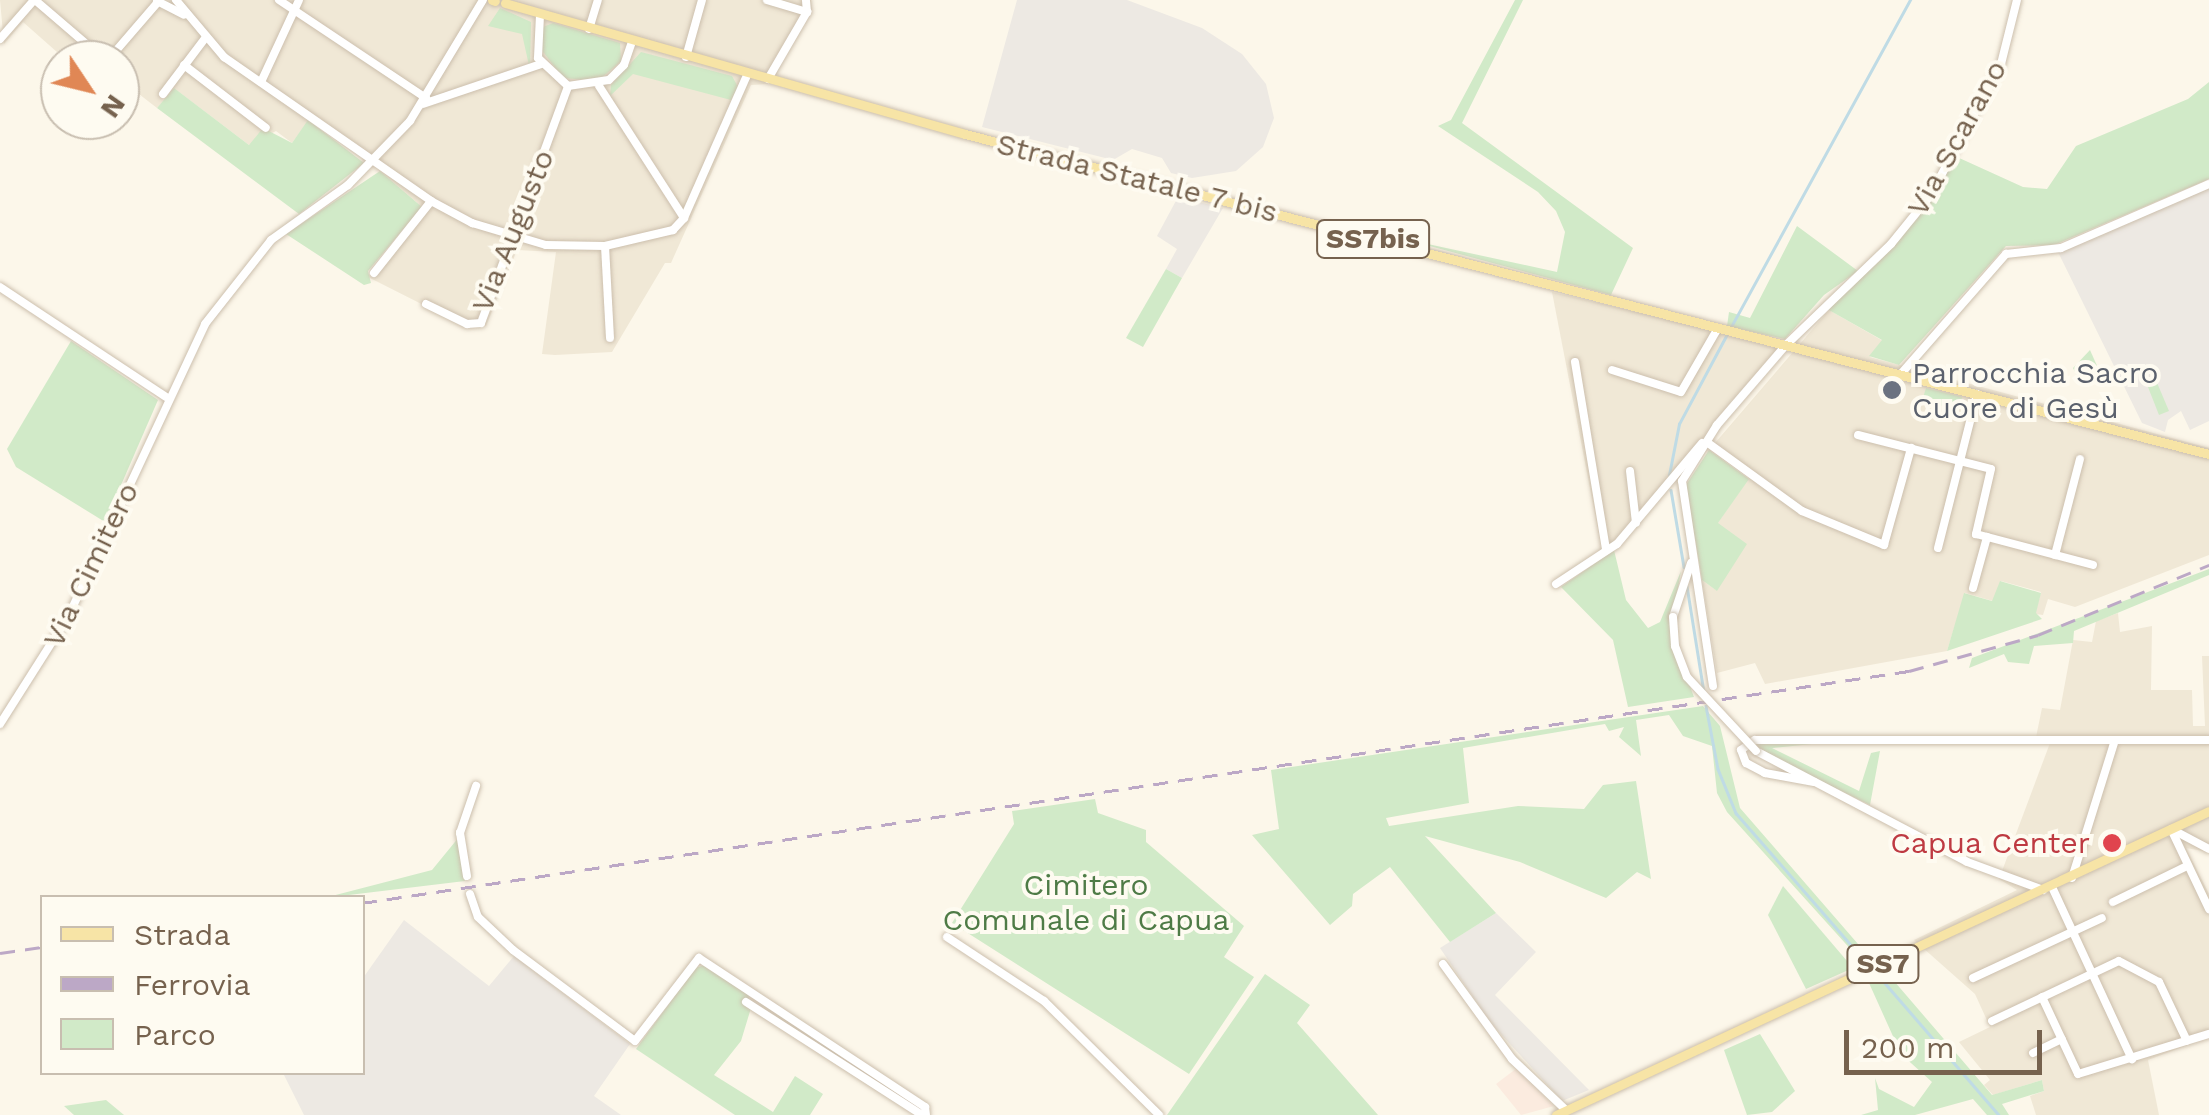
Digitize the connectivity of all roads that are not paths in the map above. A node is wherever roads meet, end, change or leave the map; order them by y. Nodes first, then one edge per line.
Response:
1 (34, 0) edge
2 (176, 0) edge
3 (280, 0) edge
4 (299, 0) edge
5 (484, 0) edge
6 (598, 0) edge
7 (702, 0) edge
8 (767, 0) edge
9 (806, 0) edge
10 (2018, 0) edge
11 (156, 1) edge
12 (501, 1) edge
13 (294, 10) junction
14 (808, 12) junction
15 (536, 14) junction
16 (188, 18) junction
17 (589, 30) junction
18 (206, 37) junction
19 (0, 40) edge
20 (82, 40) edge
21 (123, 40) edge
22 (632, 42) junction
23 (686, 57) junction
24 (541, 64) junction
25 (184, 66) junction
26 (748, 74) junction
27 (768, 79) junction
28 (261, 82) junction
29 (568, 86) junction
30 (598, 86) junction
31 (163, 94) dead end
32 (424, 101) junction
33 (266, 128) dead end
34 (376, 158) junction
35 (2209, 184) edge
36 (431, 201) junction
37 (684, 218) junction
38 (512, 238) junction
39 (605, 246) junction
40 (374, 273) dead end
41 (0, 288) edge
42 (426, 304) dead end
43 (1718, 328) junction
44 (610, 338) dead end
45 (1786, 345) junction
46 (1575, 362) dead end
47 (1612, 370) dead end
48 (1900, 375) junction
49 (1976, 394) junction
50 (166, 397) junction
51 (1717, 425) junction
52 (1858, 435) dead end
53 (1708, 443) junction
54 (1911, 448) junction
55 (2209, 454) edge
56 (2080, 459) dead end
57 (1960, 460) junction
58 (1630, 471) dead end
59 (1636, 523) junction
60 (1988, 537) junction
61 (1938, 548) dead end
62 (1606, 550) junction
63 (2054, 555) junction
64 (1691, 563) junction
65 (2093, 565) dead end
66 (1556, 584) dead end
67 (1973, 588) dead end
68 (1714, 686) dead end
69 (0, 724) edge
70 (2209, 740) edge
71 (2114, 743) junction
72 (1814, 782) junction
73 (476, 786) dead end
74 (2209, 811) edge
75 (2172, 829) junction
76 (2209, 848) edge
77 (2187, 866) junction
78 (468, 876) dead end
79 (2072, 878) junction
80 (2048, 889) junction
81 (470, 894) dead end
82 (2114, 902) dead end
83 (2209, 909) edge
84 (2102, 918) dead end
85 (2072, 931) junction
86 (947, 936) dead end
87 (1442, 964) dead end
88 (2092, 974) junction
89 (1973, 978) dead end
90 (2042, 997) junction
91 (746, 1002) dead end
92 (1992, 1021) dead end
93 (2209, 1034) edge
94 (2062, 1039) junction
95 (2187, 1041) junction
96 (2033, 1053) dead end
97 (2132, 1059) junction
98 (1561, 1113) edge
99 (924, 1115) edge
100 (1159, 1115) edge

1 - 19 street
1 - 20 street
2 - 16 street
3 - 13 street
4 - 13 street
5 - 32 street, Via Cimitero
6 - 17 street
7 - 23 street
8 - 14 street
9 - 14 street
10 - 45 street, Via Scarano
11 - 16 street
11 - 21 street
12 - 15 main road, SS7bis
13 - 28 street
13 - 32 street
14 - 27 street
15 - 17 main road, Strada Statale 7 bis / SS7bis
15 - 24 street
16 - 18 street
17 - 22 main road, Strada Statale 7 bis / SS7bis
18 - 25 street
18 - 28 street
22 - 23 main road, Strada Statale 7 bis / SS7bis
22 - 30 street
23 - 26 main road, Strada Statale 7 bis / SS7bis
24 - 29 street
24 - 32 street
25 - 31 street
25 - 33 street
26 - 27 main road, Strada Statale 7 bis / SS7bis
26 - 37 street
27 - 43 main road, Strada Statale 7 bis / SS7bis
28 - 34 street
29 - 30 street
29 - 38 street, Via Augusto
30 - 37 street
32 - 34 street, Via Cimitero
34 - 36 street
34 - 50 street, Via Cimitero
35 - 48 street
36 - 38 street
36 - 40 street
37 - 39 street
38 - 39 street
38 - 42 street, Via Augusto
39 - 44 street
41 - 50 street
43 - 45 main road, Strada Statale 7 bis / SS7bis
43 - 47 street
45 - 48 main road, Strada Statale 7 bis / SS7bis
45 - 51 street, Via Scarano
46 - 62 street
48 - 49 main road, Strada Statale 7 bis / SS7bis
49 - 55 main road, Strada Statale 7 bis / SS7bis
49 - 57 street
50 - 69 street, Via Cimitero
51 - 53 street
51 - 59 street
52 - 54 street
53 - 54 street
53 - 64 street
54 - 57 street
56 - 63 street
57 - 60 street
57 - 61 street
58 - 59 street
59 - 62 street
60 - 63 street
60 - 67 street
62 - 66 street
63 - 65 street
64 - 68 street
64 - 72 street, bridge
70 - 71 street
71 - 72 street
71 - 79 street
72 - 80 street
73 - 78 street
74 - 75 main road, SS7
75 - 76 street
75 - 77 street
75 - 79 main road, SS7
77 - 82 street
77 - 83 street
79 - 80 main road, SS7
80 - 85 street
80 - 98 main road, SS7
81 - 99 street
84 - 85 street
85 - 88 street
85 - 89 street
86 - 100 street
87 - 98 street
88 - 90 street
88 - 95 street
88 - 97 street
90 - 92 street
90 - 94 street
91 - 99 street
93 - 95 street
94 - 96 street
94 - 97 street
95 - 97 street

